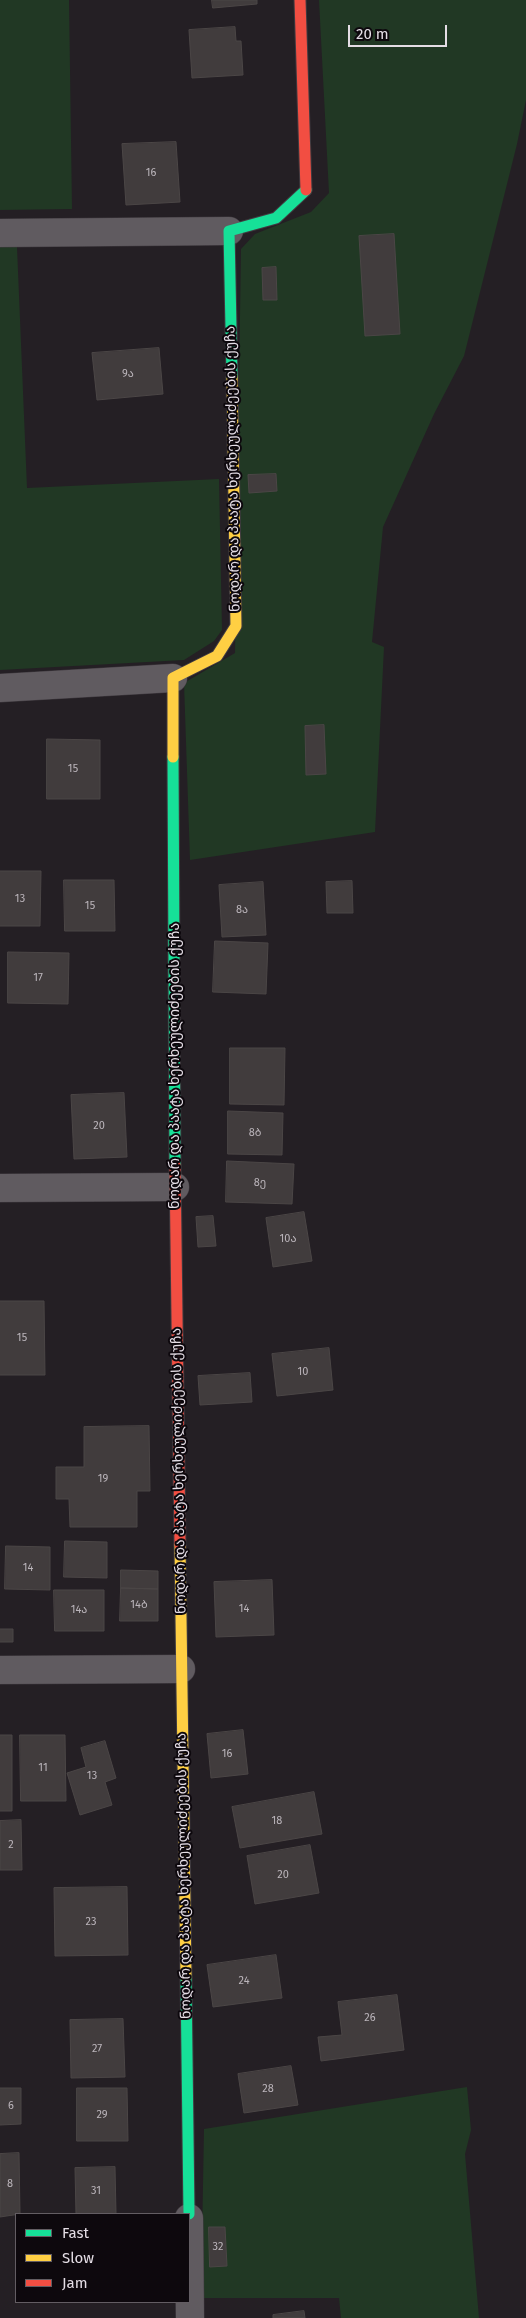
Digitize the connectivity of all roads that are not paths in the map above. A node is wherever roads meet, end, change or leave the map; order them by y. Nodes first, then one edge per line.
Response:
1 (300, 0) edge
2 (229, 231) junction
3 (0, 233) edge
4 (173, 678) junction
5 (0, 688) edge
6 (175, 1187) junction
7 (0, 1188) edge
8 (181, 1669) junction
9 (0, 1670) edge
10 (189, 2213) edge
11 (190, 2303) edge
12 (190, 2318) edge

1 - 2 street
2 - 3 street
2 - 4 street, ნოდარ და პაატა ხერხეულიძეების ქუჩა
4 - 5 street
4 - 6 street, ნოდარ და პაატა ხერხეულიძეების ქუჩა
6 - 7 street
6 - 8 street, ნოდარ და პაატა ხერხეულიძეების ქუჩა
8 - 9 street
8 - 10 street, ნოდარ და პაატა ხერხეულიძეების ქუჩა
11 - 12 street, ნოდარ და პაატა ხერხეულიძეების ქუჩა

